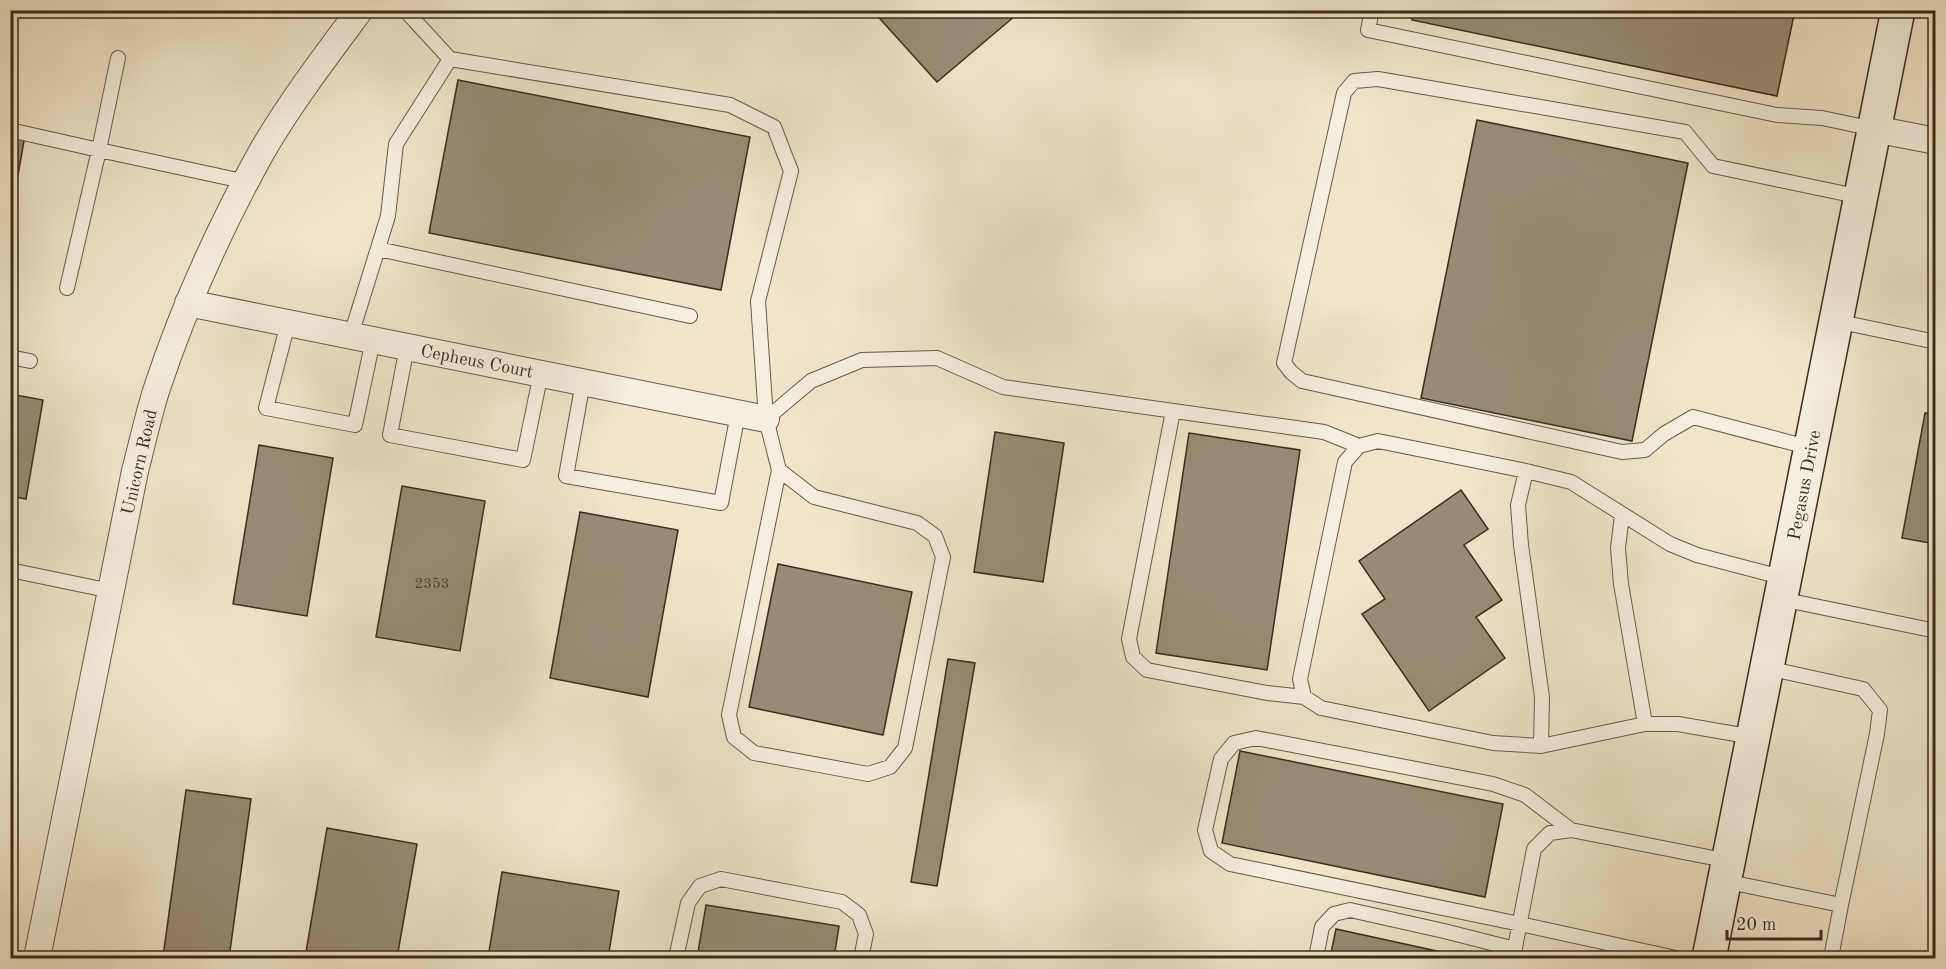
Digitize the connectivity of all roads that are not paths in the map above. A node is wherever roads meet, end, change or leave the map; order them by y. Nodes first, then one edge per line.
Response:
1 (360, 10) edge
2 (405, 10) edge
3 (1372, 10) edge
4 (1898, 10) edge
5 (118, 58) dead end
6 (450, 59) junction
7 (1874, 129) junction
8 (10, 130) edge
9 (1935, 141) edge
10 (99, 150) junction
11 (247, 182) junction
12 (1861, 197) junction
13 (378, 249) junction
14 (67, 288) dead end
15 (188, 303) junction
16 (690, 316) dead end
17 (1836, 321) junction
18 (288, 323) junction
19 (362, 338) junction
20 (1935, 342) edge
21 (407, 347) junction
22 (10, 357) edge
23 (30, 361) dead end
24 (541, 373) junction
25 (583, 382) junction
26 (1173, 411) junction
27 (738, 413) junction
28 (766, 418) junction
29 (1359, 446) junction
30 (1811, 447) junction
31 (779, 470) junction
32 (1526, 471) junction
33 (1622, 515) junction
34 (10, 570) edge
35 (1783, 588) junction
36 (111, 591) junction
37 (1935, 631) edge
38 (1767, 668) junction
39 (1304, 697) junction
40 (1645, 724) junction
41 (1753, 737) junction
42 (1541, 746) junction
43 (1571, 830) junction
44 (1726, 871) junction
45 (1841, 905) junction
46 (1520, 924) junction
47 (1514, 954) edge
48 (37, 958) edge
49 (676, 958) edge
50 (861, 958) edge
51 (1316, 958) edge
52 (1676, 958) edge
53 (1709, 958) edge
54 (1831, 958) edge

1 - 11 street, Unicorn Road
2 - 6 lane
3 - 7 lane
4 - 7 street, Pegasus Drive
5 - 10 lane
6 - 13 lane
6 - 28 lane
7 - 9 street
7 - 12 street, Pegasus Drive
8 - 10 lane
10 - 11 lane
10 - 14 lane
11 - 15 street, Unicorn Road
12 - 17 street, Pegasus Drive
12 - 30 lane
13 - 16 lane
13 - 19 lane
15 - 18 street, Cepheus Court
15 - 36 street, Unicorn Road
17 - 20 lane
17 - 30 street, Pegasus Drive
18 - 19 street, Cepheus Court
18 - 19 lane
19 - 21 street, Cepheus Court
21 - 24 street, Cepheus Court
21 - 24 lane
22 - 23 lane
24 - 25 street, Cepheus Court
25 - 27 street, Cepheus Court
25 - 27 lane
26 - 28 lane
26 - 29 lane
26 - 39 lane
27 - 28 street, Cepheus Court
28 - 31 lane
29 - 32 lane
29 - 39 lane
30 - 35 street, Pegasus Drive
31 - 31 lane
32 - 33 lane
32 - 42 lane
33 - 35 lane
33 - 40 lane
34 - 36 lane
35 - 37 lane
35 - 38 street, Pegasus Drive
36 - 48 street, Unicorn Road
38 - 41 street, Pegasus Drive
38 - 45 lane
39 - 42 lane
40 - 41 lane
40 - 42 lane
41 - 44 street, Pegasus Drive
43 - 44 lane
43 - 46 lane
43 - 46 lane
44 - 45 lane
44 - 53 street, Pegasus Drive
45 - 54 lane
46 - 47 lane
46 - 52 lane
47 - 51 lane
49 - 50 lane

